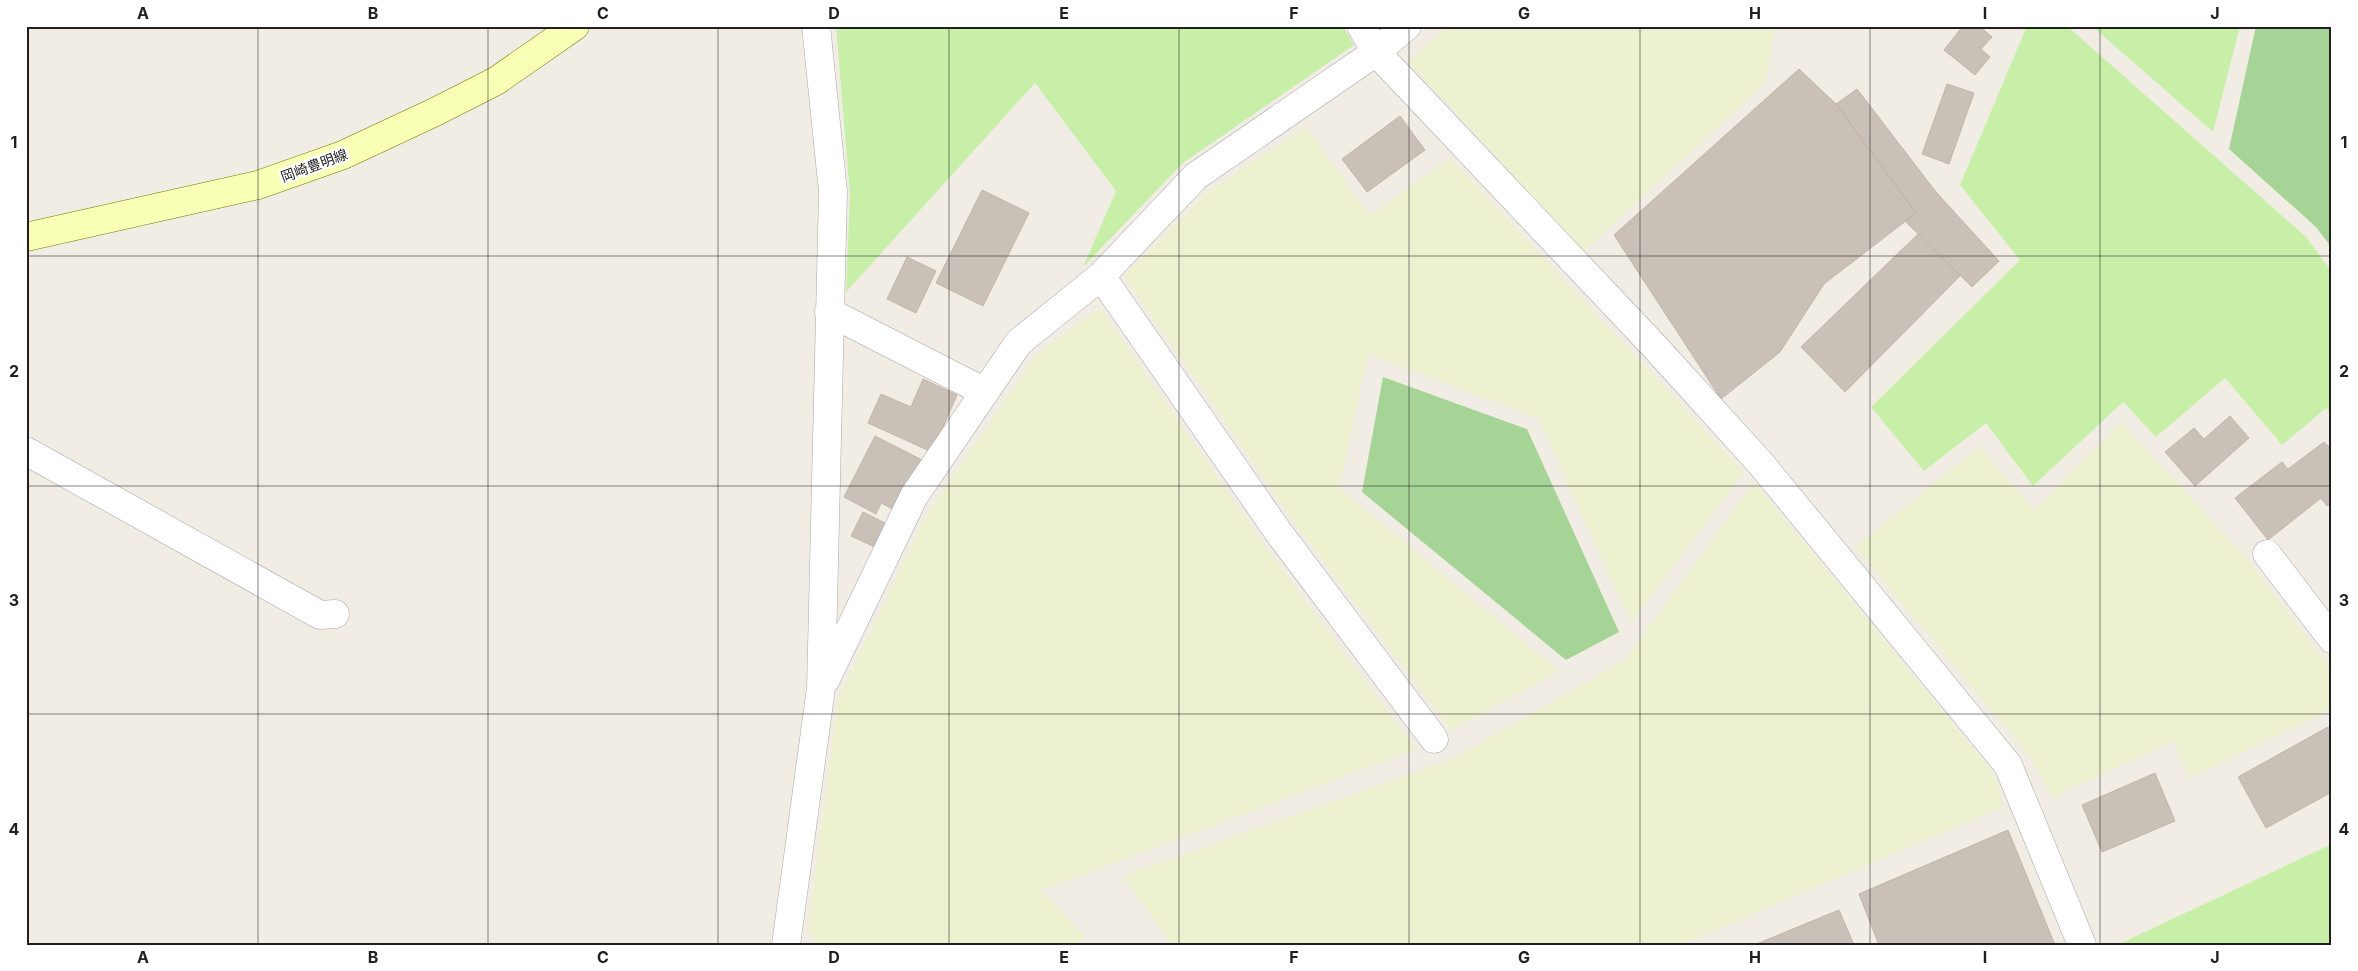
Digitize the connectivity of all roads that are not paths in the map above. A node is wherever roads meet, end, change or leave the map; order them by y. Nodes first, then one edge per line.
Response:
1 (575, 26) edge
2 (816, 26) edge
3 (1361, 26) edge
4 (1407, 26) edge
5 (1376, 52) junction
6 (26, 237) edge
7 (1101, 276) junction
8 (829, 312) junction
9 (985, 392) junction
10 (26, 451) edge
11 (2267, 554) dead end
12 (336, 614) dead end
13 (2332, 639) edge
14 (821, 688) junction
15 (1434, 739) dead end
16 (786, 945) edge
17 (2082, 945) edge

1 - 6 main road, 岡崎豊明線
2 - 8 street
3 - 5 street
4 - 5 street
5 - 7 street
5 - 17 street
7 - 9 street
7 - 15 street
8 - 9 street
8 - 14 street
9 - 14 street
10 - 12 street
11 - 13 street
14 - 16 street

